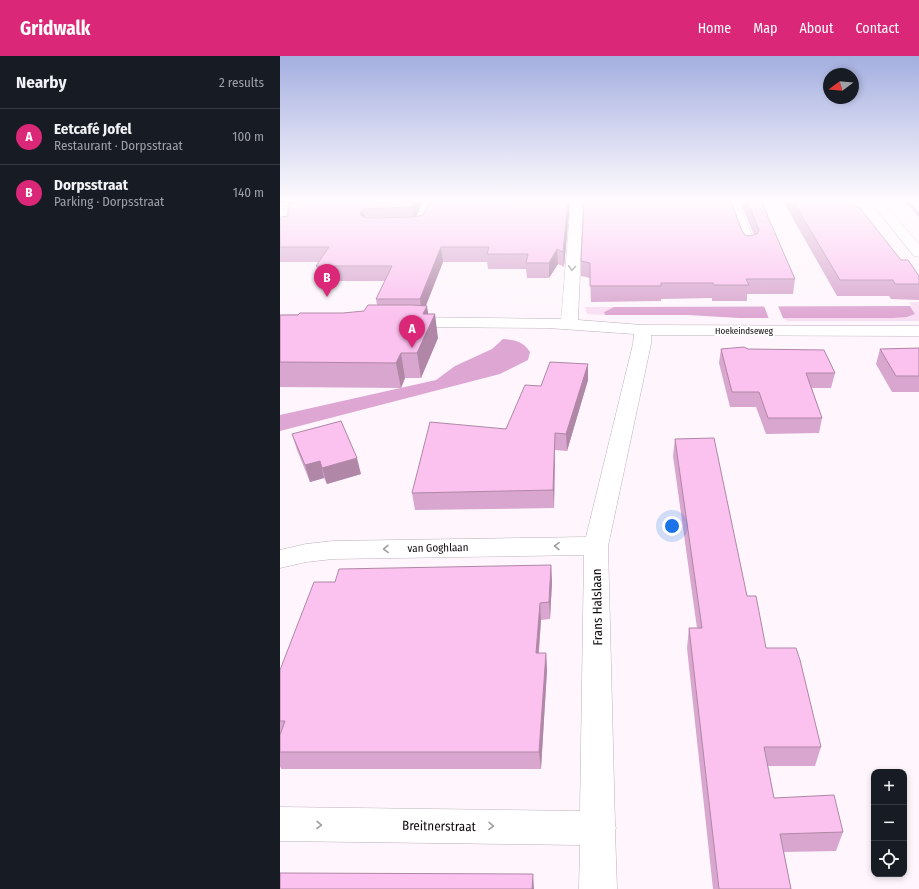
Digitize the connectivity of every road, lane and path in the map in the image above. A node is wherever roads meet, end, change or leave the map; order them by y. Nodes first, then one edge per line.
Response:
1 (574, 240) edge
2 (747, 240) edge
3 (908, 240) edge
4 (749, 245) edge
5 (919, 253) edge
6 (388, 322) edge
7 (569, 325) junction
8 (642, 330) junction
9 (919, 331) edge
10 (596, 546) junction
11 (280, 560) edge
12 (280, 824) edge
13 (599, 828) junction
14 (598, 889) edge

1 -> 7 street
2 - 4 street
3 - 5 street
6 - 7 street, Hoekeindseweg
7 - 8 street, Hoekeindseweg
8 - 9 street, Hoekeindseweg
8 - 10 street, Frans Halslaan
10 -> 11 street, van Goghlaan
10 - 13 street, Frans Halslaan
12 -> 13 street, Breitnerstraat
13 - 14 street, Frans Halslaan

